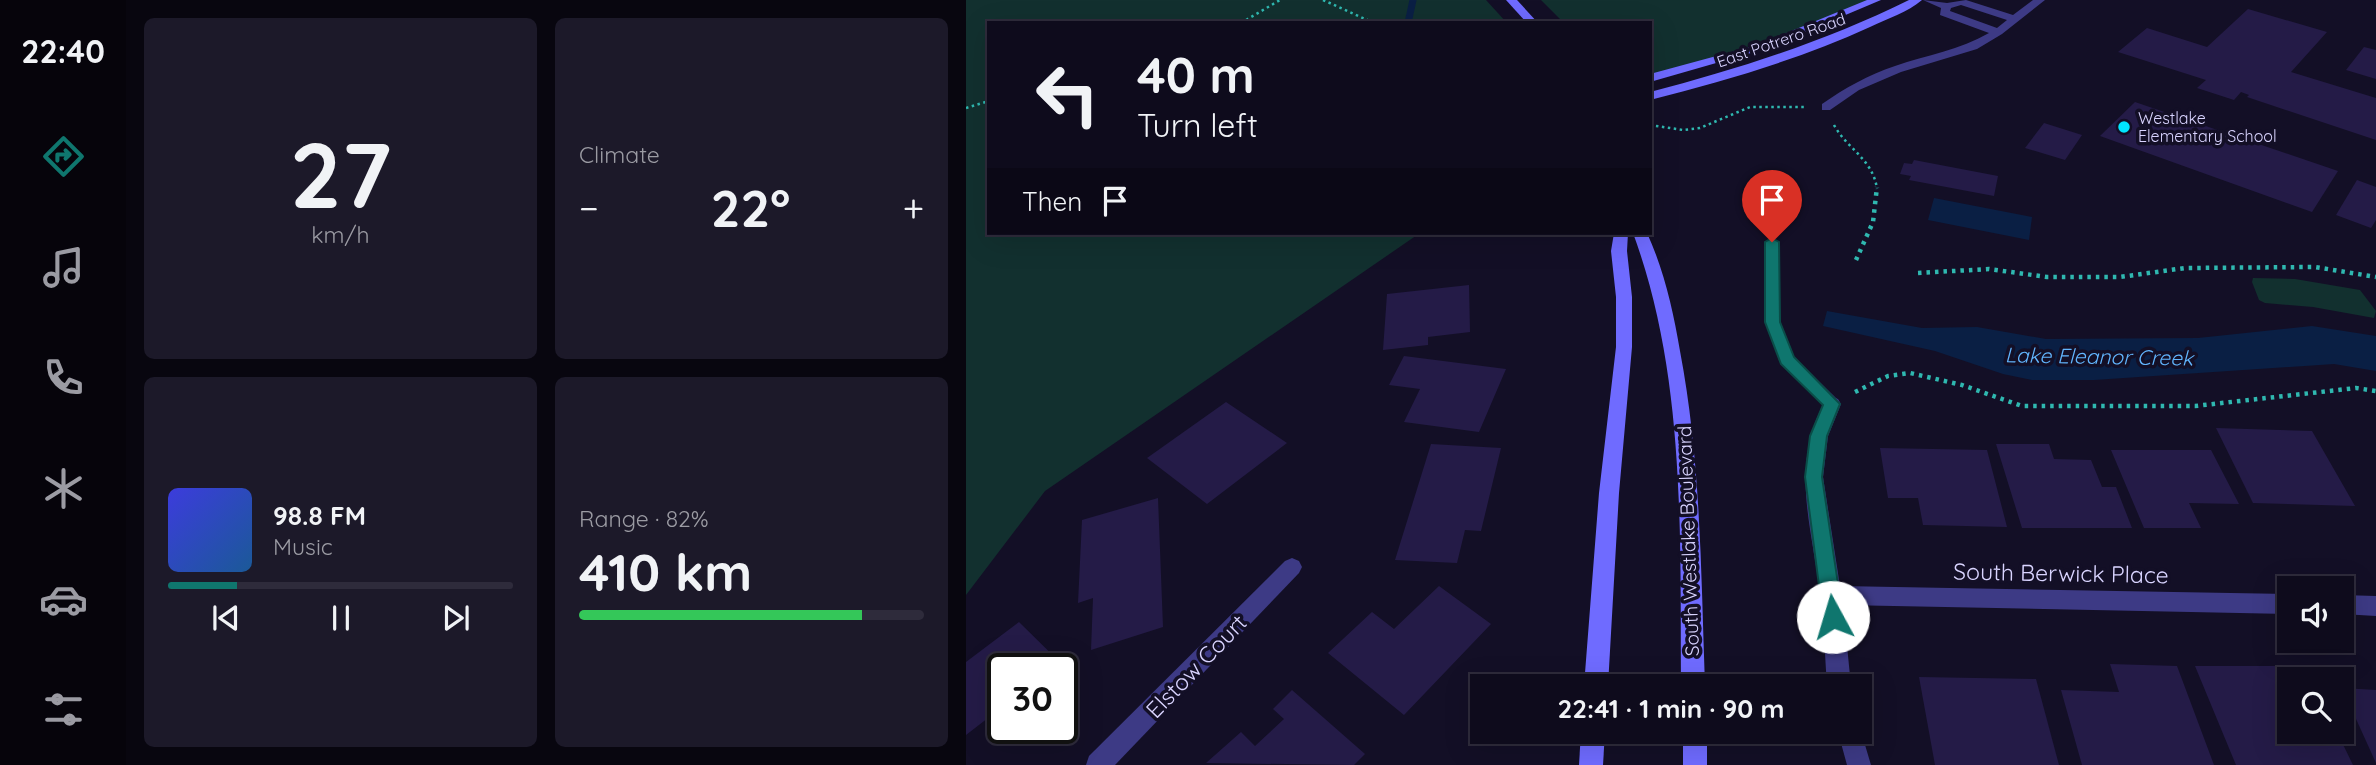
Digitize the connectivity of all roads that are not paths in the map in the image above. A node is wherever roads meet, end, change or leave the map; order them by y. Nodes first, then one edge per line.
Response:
1 (1511, 0) edge
2 (1876, 0) edge
3 (1917, 0) edge
4 (1928, 0) edge
5 (2040, 0) edge
6 (1947, 6) junction
7 (2015, 19) junction
8 (1531, 21) edge
9 (1998, 32) junction
10 (1652, 77) edge
11 (1652, 95) edge
12 (1826, 107) road end
13 (1621, 235) edge
14 (1641, 235) edge
15 (1772, 242) dead end
16 (1832, 404) joint
17 (1292, 567) dead end
18 (1831, 595) junction
19 (2277, 604) edge
20 (2354, 605) edge
21 (2376, 606) edge
22 (1597, 674) edge
23 (1693, 674) edge
24 (1838, 674) edge
25 (1592, 744) edge
26 (1695, 744) edge
27 (1853, 744) edge
28 (1098, 765) edge
29 (1591, 765) edge
30 (1695, 765) edge
31 (1859, 765) edge

1 - 8 main road
2 - 10 main road, East Potrero Road
3 - 11 main road, East Potrero Road
4 - 6 street
5 - 7 street
6 - 7 street
6 - 9 street
7 - 9 street
9 - 12 street
13 - 22 main road
14 - 23 main road, South Westlake Boulevard
15 - 16 lane
16 - 18 street
17 - 28 street, Elstow Court
18 - 19 street, South Berwick Place
18 - 24 street
20 - 21 street
25 - 29 main road
26 - 30 main road
27 - 31 street

